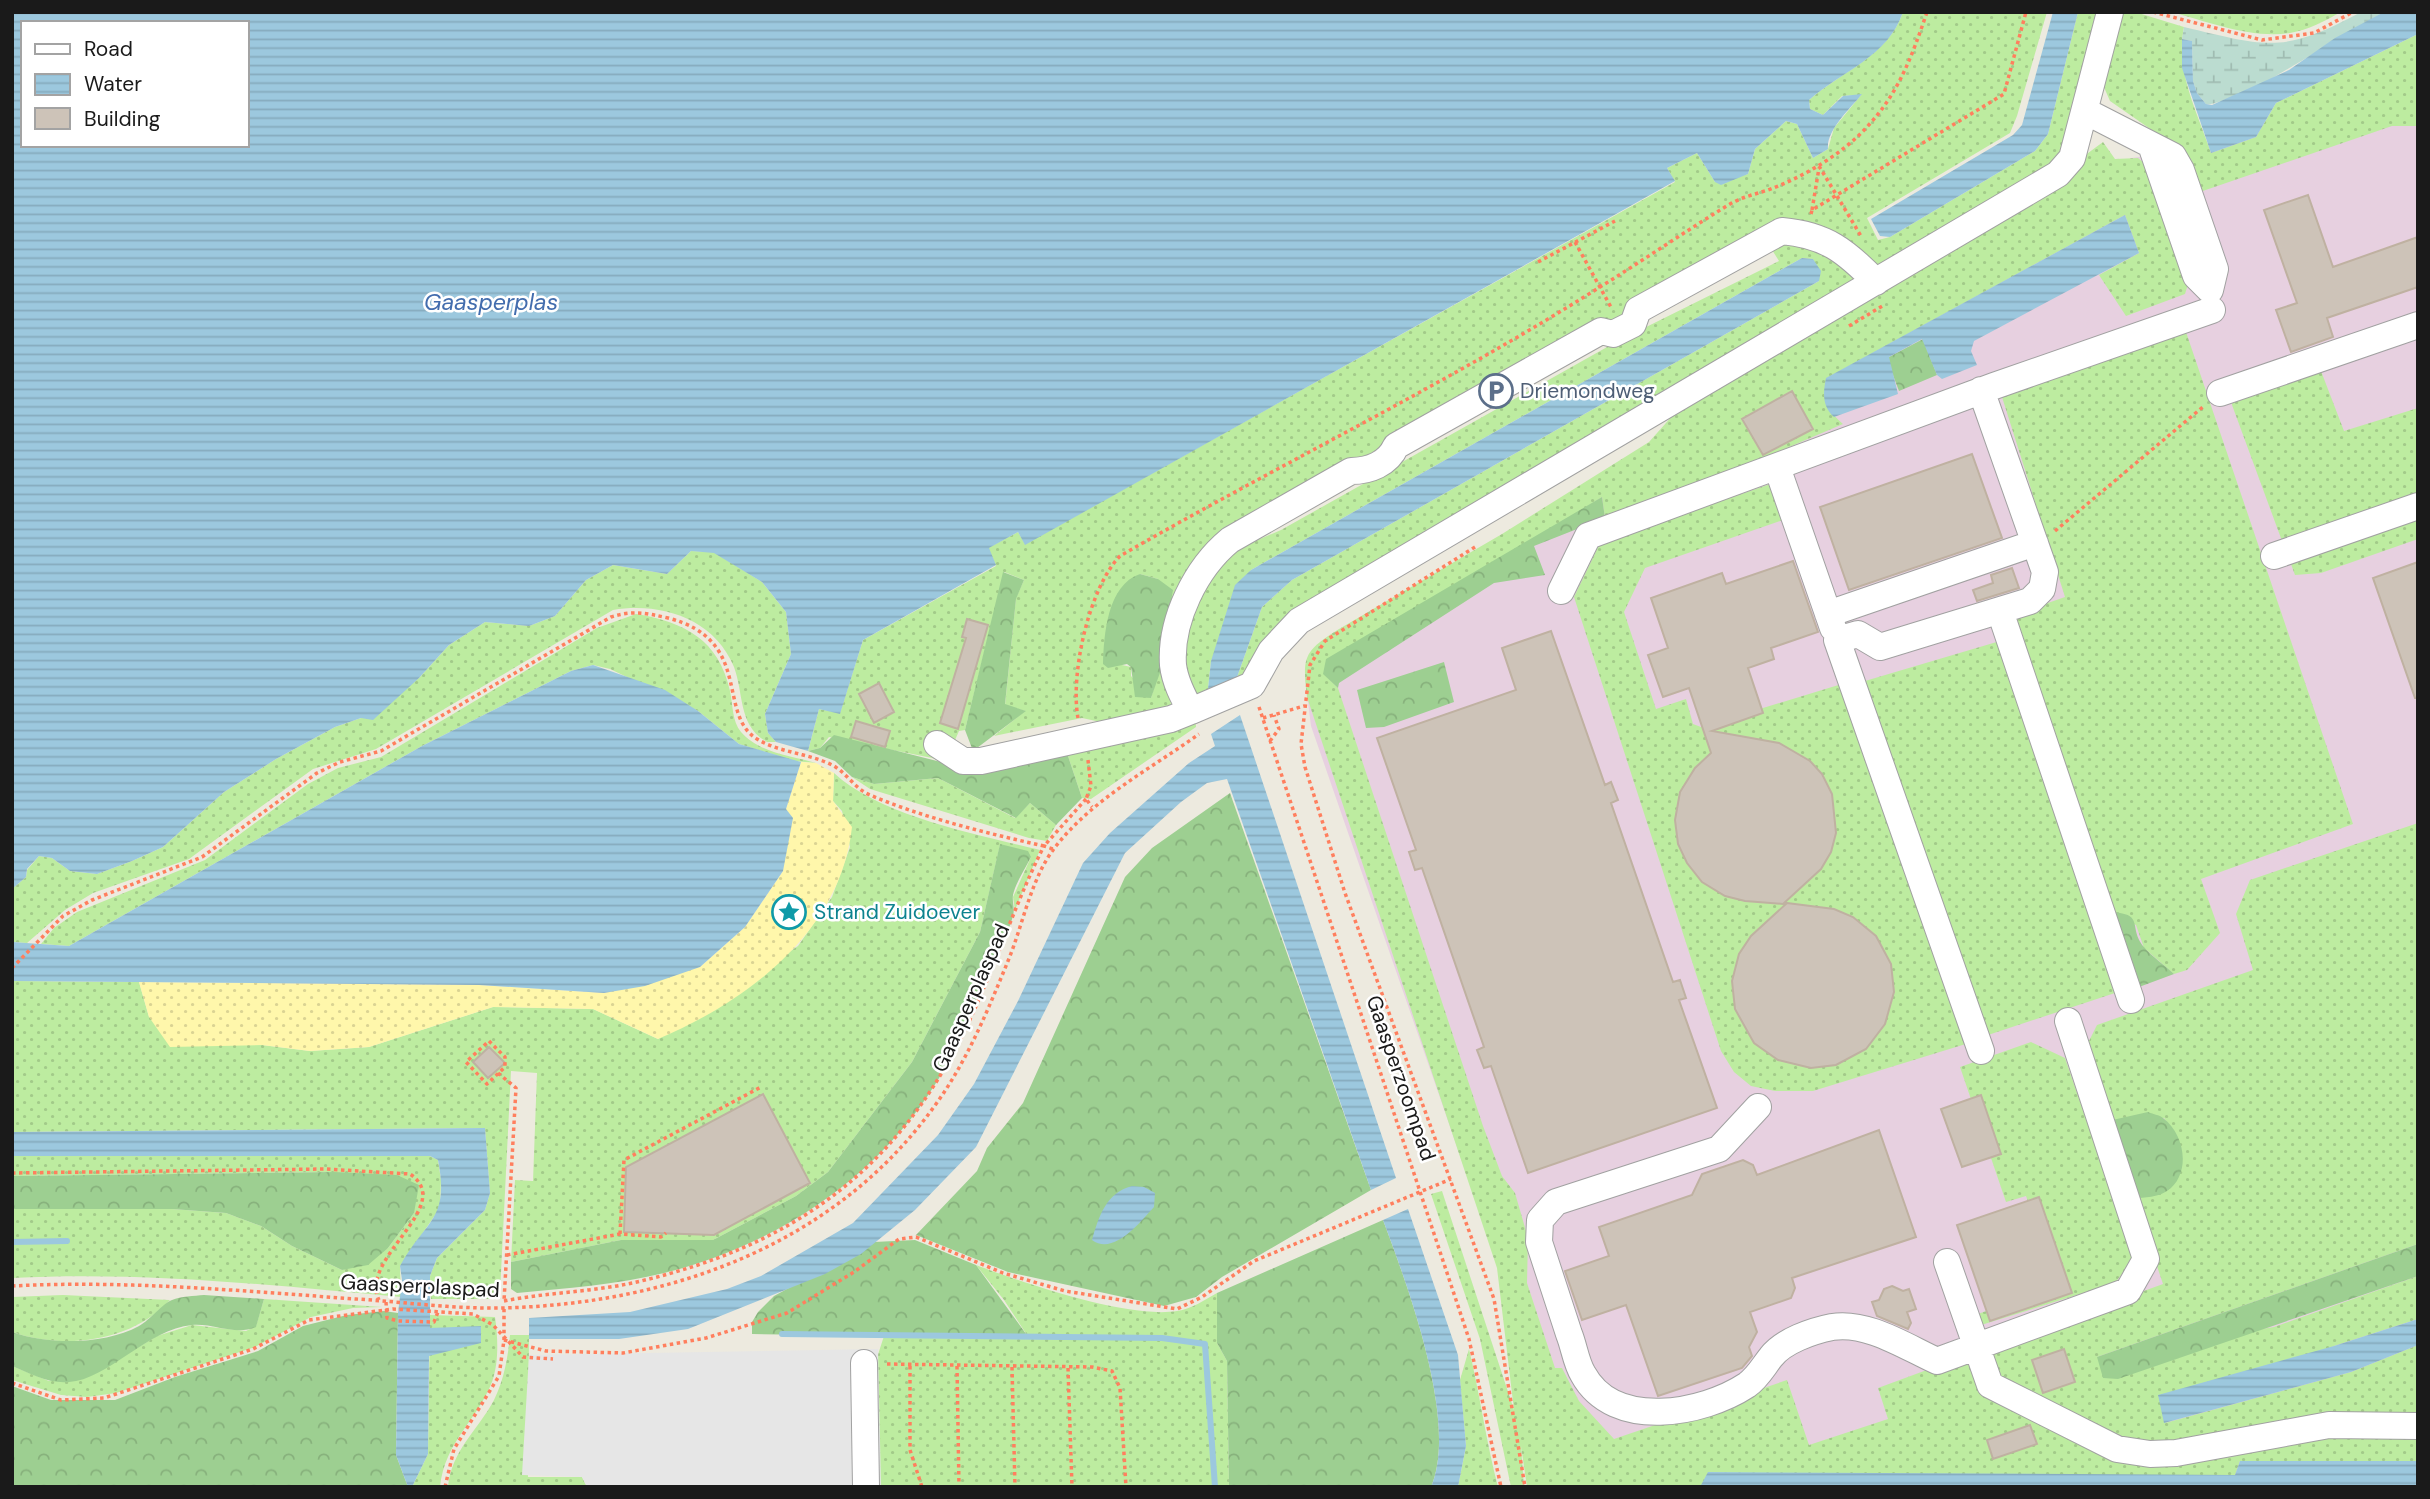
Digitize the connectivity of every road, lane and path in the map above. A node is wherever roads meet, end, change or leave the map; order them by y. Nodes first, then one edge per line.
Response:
1 (1927, 12) edge
2 (2026, 12) edge
3 (2110, 12) edge
4 (2153, 12) edge
5 (2353, 12) edge
6 (2085, 111) junction
7 (2152, 148) dead end
8 (1819, 166) junction
9 (1799, 175) dead end
10 (1838, 197) junction
11 (1615, 220) dead end
12 (1810, 222) junction
13 (1575, 242) junction
14 (1538, 262) dead end
15 (1876, 282) junction
16 (2212, 310) dead end
17 (2418, 325) edge
18 (1623, 329) junction
19 (1981, 390) junction
20 (2220, 393) joint
21 (1777, 467) junction
22 (2418, 506) edge
23 (2035, 543) junction
24 (1477, 545) dead end
25 (2274, 556) dead end
26 (1561, 591) dead end
27 (2000, 611) junction
28 (1828, 614) junction
29 (1837, 640) junction
30 (1252, 685) junction
31 (1304, 706) junction
32 (1273, 715) junction
33 (1263, 718) junction
34 (1200, 719) junction
35 (1270, 741) junction
36 (937, 744) dead end
37 (1086, 799) dead end
38 (1044, 846) junction
39 (1053, 849) junction
40 (12, 968) edge
41 (2130, 1000) dead end
42 (2068, 1021) dead end
43 (1980, 1051) dead end
44 (498, 1073) junction
45 (761, 1087) dead end
46 (1758, 1107) dead end
47 (12, 1173) edge
48 (1451, 1179) junction
49 (1421, 1189) junction
50 (666, 1233) dead end
51 (620, 1234) junction
52 (507, 1255) junction
53 (1947, 1262) dead end
54 (12, 1286) edge
55 (379, 1300) junction
56 (504, 1301) junction
57 (386, 1302) junction
58 (393, 1306) junction
59 (504, 1308) junction
60 (387, 1309) junction
61 (439, 1309) junction
62 (504, 1340) junction
63 (1977, 1348) junction
64 (553, 1359) dead end
65 (864, 1363) joint
66 (957, 1365) junction
67 (910, 1366) junction
68 (1012, 1367) junction
69 (1068, 1368) junction
70 (12, 1383) edge
71 (2418, 1426) edge
72 (445, 1487) edge
73 (866, 1487) edge
74 (922, 1487) edge
75 (959, 1487) edge
76 (1015, 1487) edge
77 (1072, 1487) edge
78 (1126, 1487) edge
79 (1501, 1487) edge
80 (1525, 1487) edge

1 - 8 path
2 - 10 path
3 - 6 street
4 - 5 path
6 - 7 street
6 - 15 street
8 - 9 path
8 - 10 path
8 - 12 path
10 - 12 path
11 - 13 path
12 - 15 street
12 - 18 street
13 - 14 path
13 - 18 path
15 - 30 street
16 - 19 street
17 - 20 street
18 - 34 street
19 - 21 street
19 - 23 street
20 - 23 path
21 - 26 street
21 - 28 street
22 - 25 street
23 - 27 street
23 - 28 street
24 - 31 path
27 - 29 street
27 - 41 street
28 - 29 street
29 - 43 street
30 - 33 path, Gaasperzoompad
30 - 34 street
31 - 32 path
31 - 48 path
32 - 33 path
32 - 35 path
33 - 35 path, Gaasperzoompad
34 - 36 street
34 - 39 path, Gaasperplaspad
35 - 49 path, Gaasperzoompad
37 - 38 path
38 - 39 path
38 - 40 path
38 - 56 path
39 - 59 path, Gaasperplaspad
42 - 63 street
44 - 44 path
44 - 52 path
45 - 51 path
46 - 63 street
47 - 55 path
48 - 49 path
48 - 80 path
49 - 62 path
49 - 79 path, Gaasperzoompad
50 - 51 path
51 - 52 path
52 - 56 path
53 - 63 street
54 - 55 path, Gaasperplaspad
55 - 57 path, Gaasperplaspad
56 - 59 path
57 - 58 path, Gaasperplaspad
57 - 60 path
58 - 60 path
58 - 61 path, Gaasperplaspad
59 - 61 path, Gaasperplaspad
59 - 62 path
60 - 61 path
60 - 70 path
61 - 62 path
62 - 64 path
62 - 72 path
63 - 71 street
65 - 67 path
65 - 73 street
66 - 67 path
66 - 68 path
66 - 75 path
67 - 74 path
68 - 69 path
68 - 76 path
69 - 77 path
69 - 78 path

